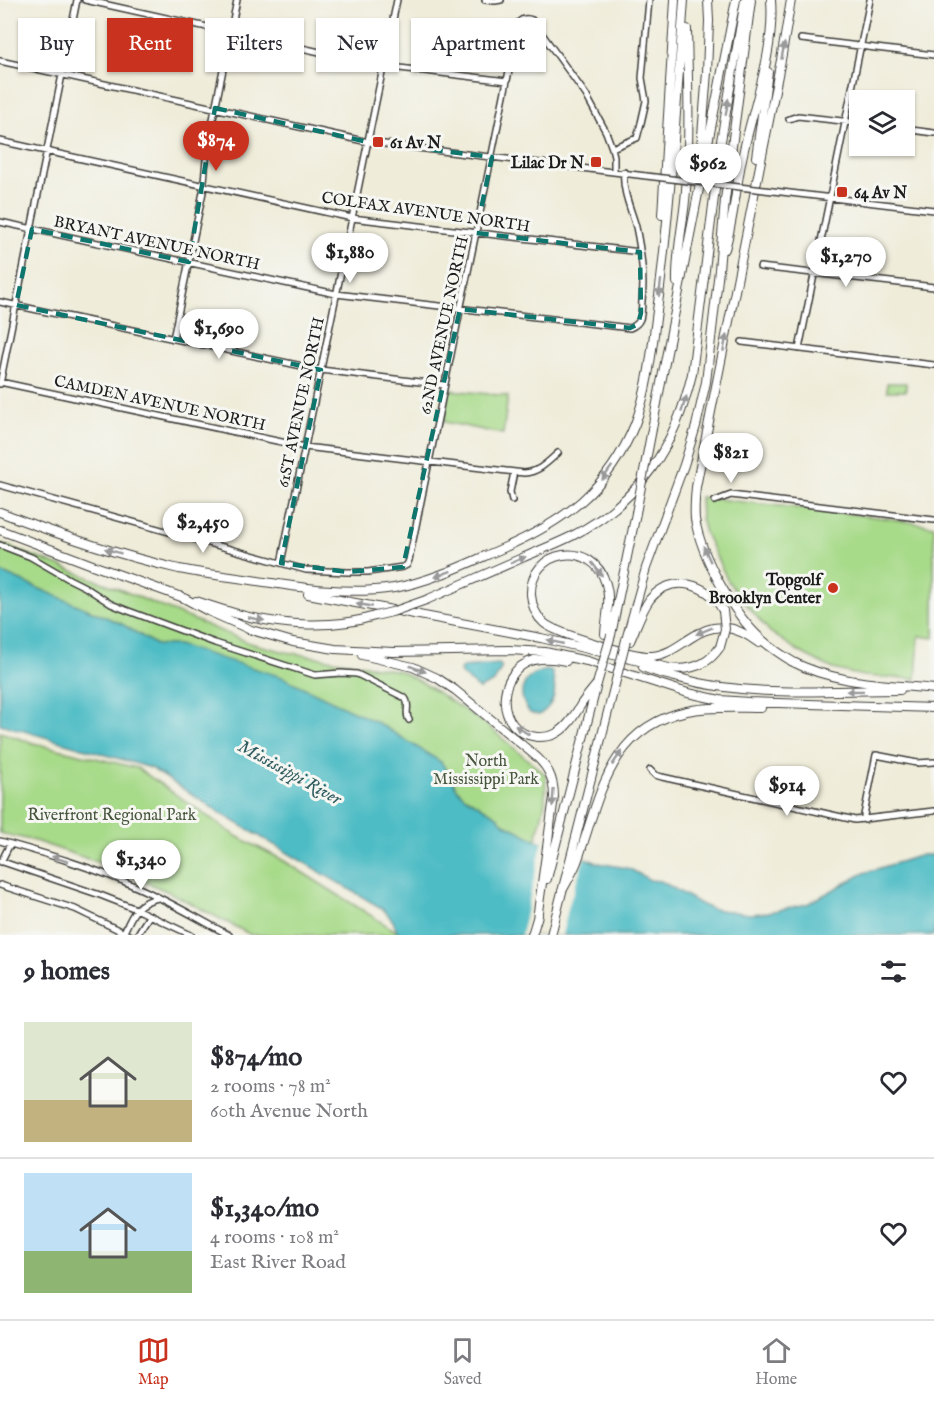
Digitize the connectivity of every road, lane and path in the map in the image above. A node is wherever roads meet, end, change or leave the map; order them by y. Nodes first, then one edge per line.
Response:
1 (77, 0) edge
2 (85, 0) edge
3 (237, 0) edge
4 (397, 0) edge
5 (485, 0) edge
6 (501, 0) edge
7 (649, 0) edge
8 (675, 0) edge
9 (686, 0) edge
10 (708, 0) edge
11 (735, 0) edge
12 (745, 0) edge
13 (752, 0) edge
14 (791, 0) edge
15 (870, 0) edge
16 (771, 5) edge
17 (234, 18) edge
18 (393, 18) edge
19 (771, 24) junction
20 (205, 26) edge
21 (801, 39) dead end
22 (861, 46) junction
23 (934, 55) edge
24 (0, 61) edge
25 (399, 68) edge
26 (223, 72) edge
27 (382, 72) edge
28 (63, 75) junction
29 (507, 81) junction
30 (215, 108) junction
31 (789, 119) dead end
32 (846, 122) junction
33 (849, 122) edge
34 (915, 130) edge
35 (934, 133) edge
36 (0, 141) edge
37 (368, 142) junction
38 (612, 148) junction
39 (47, 151) junction
40 (492, 157) junction
41 (614, 171) junction
42 (624, 172) junction
43 (204, 186) junction
44 (830, 197) junction
45 (934, 210) edge
46 (352, 218) junction
47 (0, 222) edge
48 (691, 228) junction
49 (32, 229) junction
50 (476, 233) junction
51 (640, 252) junction
52 (664, 252) junction
53 (189, 262) junction
54 (760, 267) dead end
55 (719, 270) junction
56 (738, 273) junction
57 (815, 273) junction
58 (934, 287) edge
59 (336, 294) junction
60 (678, 295) junction
61 (0, 302) edge
62 (16, 305) junction
63 (460, 309) junction
64 (173, 339) junction
65 (742, 342) dead end
66 (799, 349) junction
67 (934, 365) edge
68 (321, 370) junction
69 (0, 383) edge
70 (444, 385) junction
71 (305, 447) junction
72 (558, 453) dead end
73 (429, 461) junction
74 (514, 472) junction
75 (0, 485) edge
76 (512, 500) dead end
77 (715, 501) dead end
78 (0, 512) edge
79 (934, 520) edge
80 (0, 530) edge
81 (0, 545) edge
82 (281, 563) junction
83 (231, 577) junction
84 (180, 596) junction
85 (248, 629) junction
86 (608, 634) junction
87 (628, 641) junction
88 (633, 660) junction
89 (795, 663) junction
90 (637, 677) junction
91 (597, 684) junction
92 (934, 689) edge
93 (856, 705) junction
94 (934, 708) edge
95 (409, 720) dead end
96 (934, 762) edge
97 (650, 770) dead end
98 (934, 811) edge
99 (865, 820) junction
100 (0, 841) edge
101 (10, 844) junction
102 (0, 862) edge
103 (0, 885) edge
104 (562, 891) junction
105 (159, 898) junction
106 (136, 909) junction
107 (149, 916) junction
108 (537, 919) junction
109 (127, 934) edge
110 (137, 935) edge
111 (191, 935) edge
112 (229, 935) edge
113 (532, 935) edge
114 (550, 935) edge

1 - 28 street
2 - 20 street
3 - 17 street
4 - 18 street, 61ST AVENUE NORTH
5 - 6 street
7 - 38 street
8 - 52 highway
9 - 52 highway
9 - 60 highway
10 - 48 highway
11 - 48 highway
84 -> 12 highway, bridge
13 - 55 highway
56 -> 14 highway
15 - 22 street
16 - 19 highway
19 - 55 highway
19 - 56 highway
21 - 22 street
22 - 23 street
22 - 32 street
24 - 28 street
25 - 29 street
26 - 30 street
27 - 37 street, 61ST AVENUE NORTH
28 - 30 street
28 - 39 street
29 - 38 street, 62ND AVENUE NORTH
29 - 40 street, 62ND AVENUE NORTH
30 - 37 street
30 - 43 street
31 - 32 street
32 - 33 street
32 - 44 street
34 - 35 street
36 - 39 street, COLFAX AVENUE NORTH
37 - 40 street
37 - 46 street, 61ST AVENUE NORTH
38 - 41 street
39 - 43 street, COLFAX AVENUE NORTH
39 - 49 street
40 - 41 street
40 - 50 street, 62ND AVENUE NORTH
41 - 42 street
42 - 44 street, bridge
42 - 51 street
43 - 46 street, COLFAX AVENUE NORTH
43 - 53 street
44 - 45 street
44 - 57 street
46 - 50 street, COLFAX AVENUE NORTH
46 - 59 street, 61ST AVENUE NORTH
47 - 49 street, BRYANT AVENUE NORTH
48 - 60 highway
49 - 53 street, BRYANT AVENUE NORTH
49 - 62 street
50 - 51 street, COLFAX AVENUE NORTH
50 - 63 street, 62ND AVENUE NORTH
51 - 63 street, BRYANT AVENUE NORTH
52 -> 83 highway
53 - 59 street, BRYANT AVENUE NORTH
53 - 64 street
54 - 57 street
55 - 87 highway
89 -> 56 highway
57 - 58 street
57 - 66 street
59 - 63 street, BRYANT AVENUE NORTH
59 - 68 street, 61ST AVENUE NORTH
60 - 86 highway, bridge
61 - 62 street
62 - 64 street
62 - 69 street
63 - 70 street, 62ND AVENUE NORTH
64 - 68 street
65 - 66 street
66 - 67 street
68 - 70 street
68 - 71 street, 61ST AVENUE NORTH
69 - 71 street, CAMDEN AVENUE NORTH
70 - 73 street, 62ND AVENUE NORTH
71 - 73 street, CAMDEN AVENUE NORTH
71 - 82 street, 61ST AVENUE NORTH
72 - 74 street, CAMDEN AVENUE NORTH
73 - 74 street, CAMDEN AVENUE NORTH
73 - 82 street, 62ND AVENUE NORTH
74 - 76 street
75 - 82 street
77 - 79 street
83 -> 78 highway
80 - 84 highway
81 - 95 street
88 -> 83 highway
84 - 85 highway
85 - 90 highway
85 -> 108 highway
89 -> 86 highway
86 - 91 highway, bridge
87 - 88 highway, bridge
87 - 104 highway, bridge
92 -> 88 highway
89 - 92 highway
91 -> 90 highway
90 - 93 highway
91 - 108 highway
93 - 94 highway
104 -> 93 highway
96 - 99 street
97 - 99 street
98 - 99 street
100 - 101 street
101 - 102 street
105 -> 101 street
102 - 106 street
103 - 109 street
104 - 114 highway
105 - 106 street
105 - 112 street
106 - 107 street
106 - 109 street
107 - 110 street
107 - 111 street
108 - 113 highway

